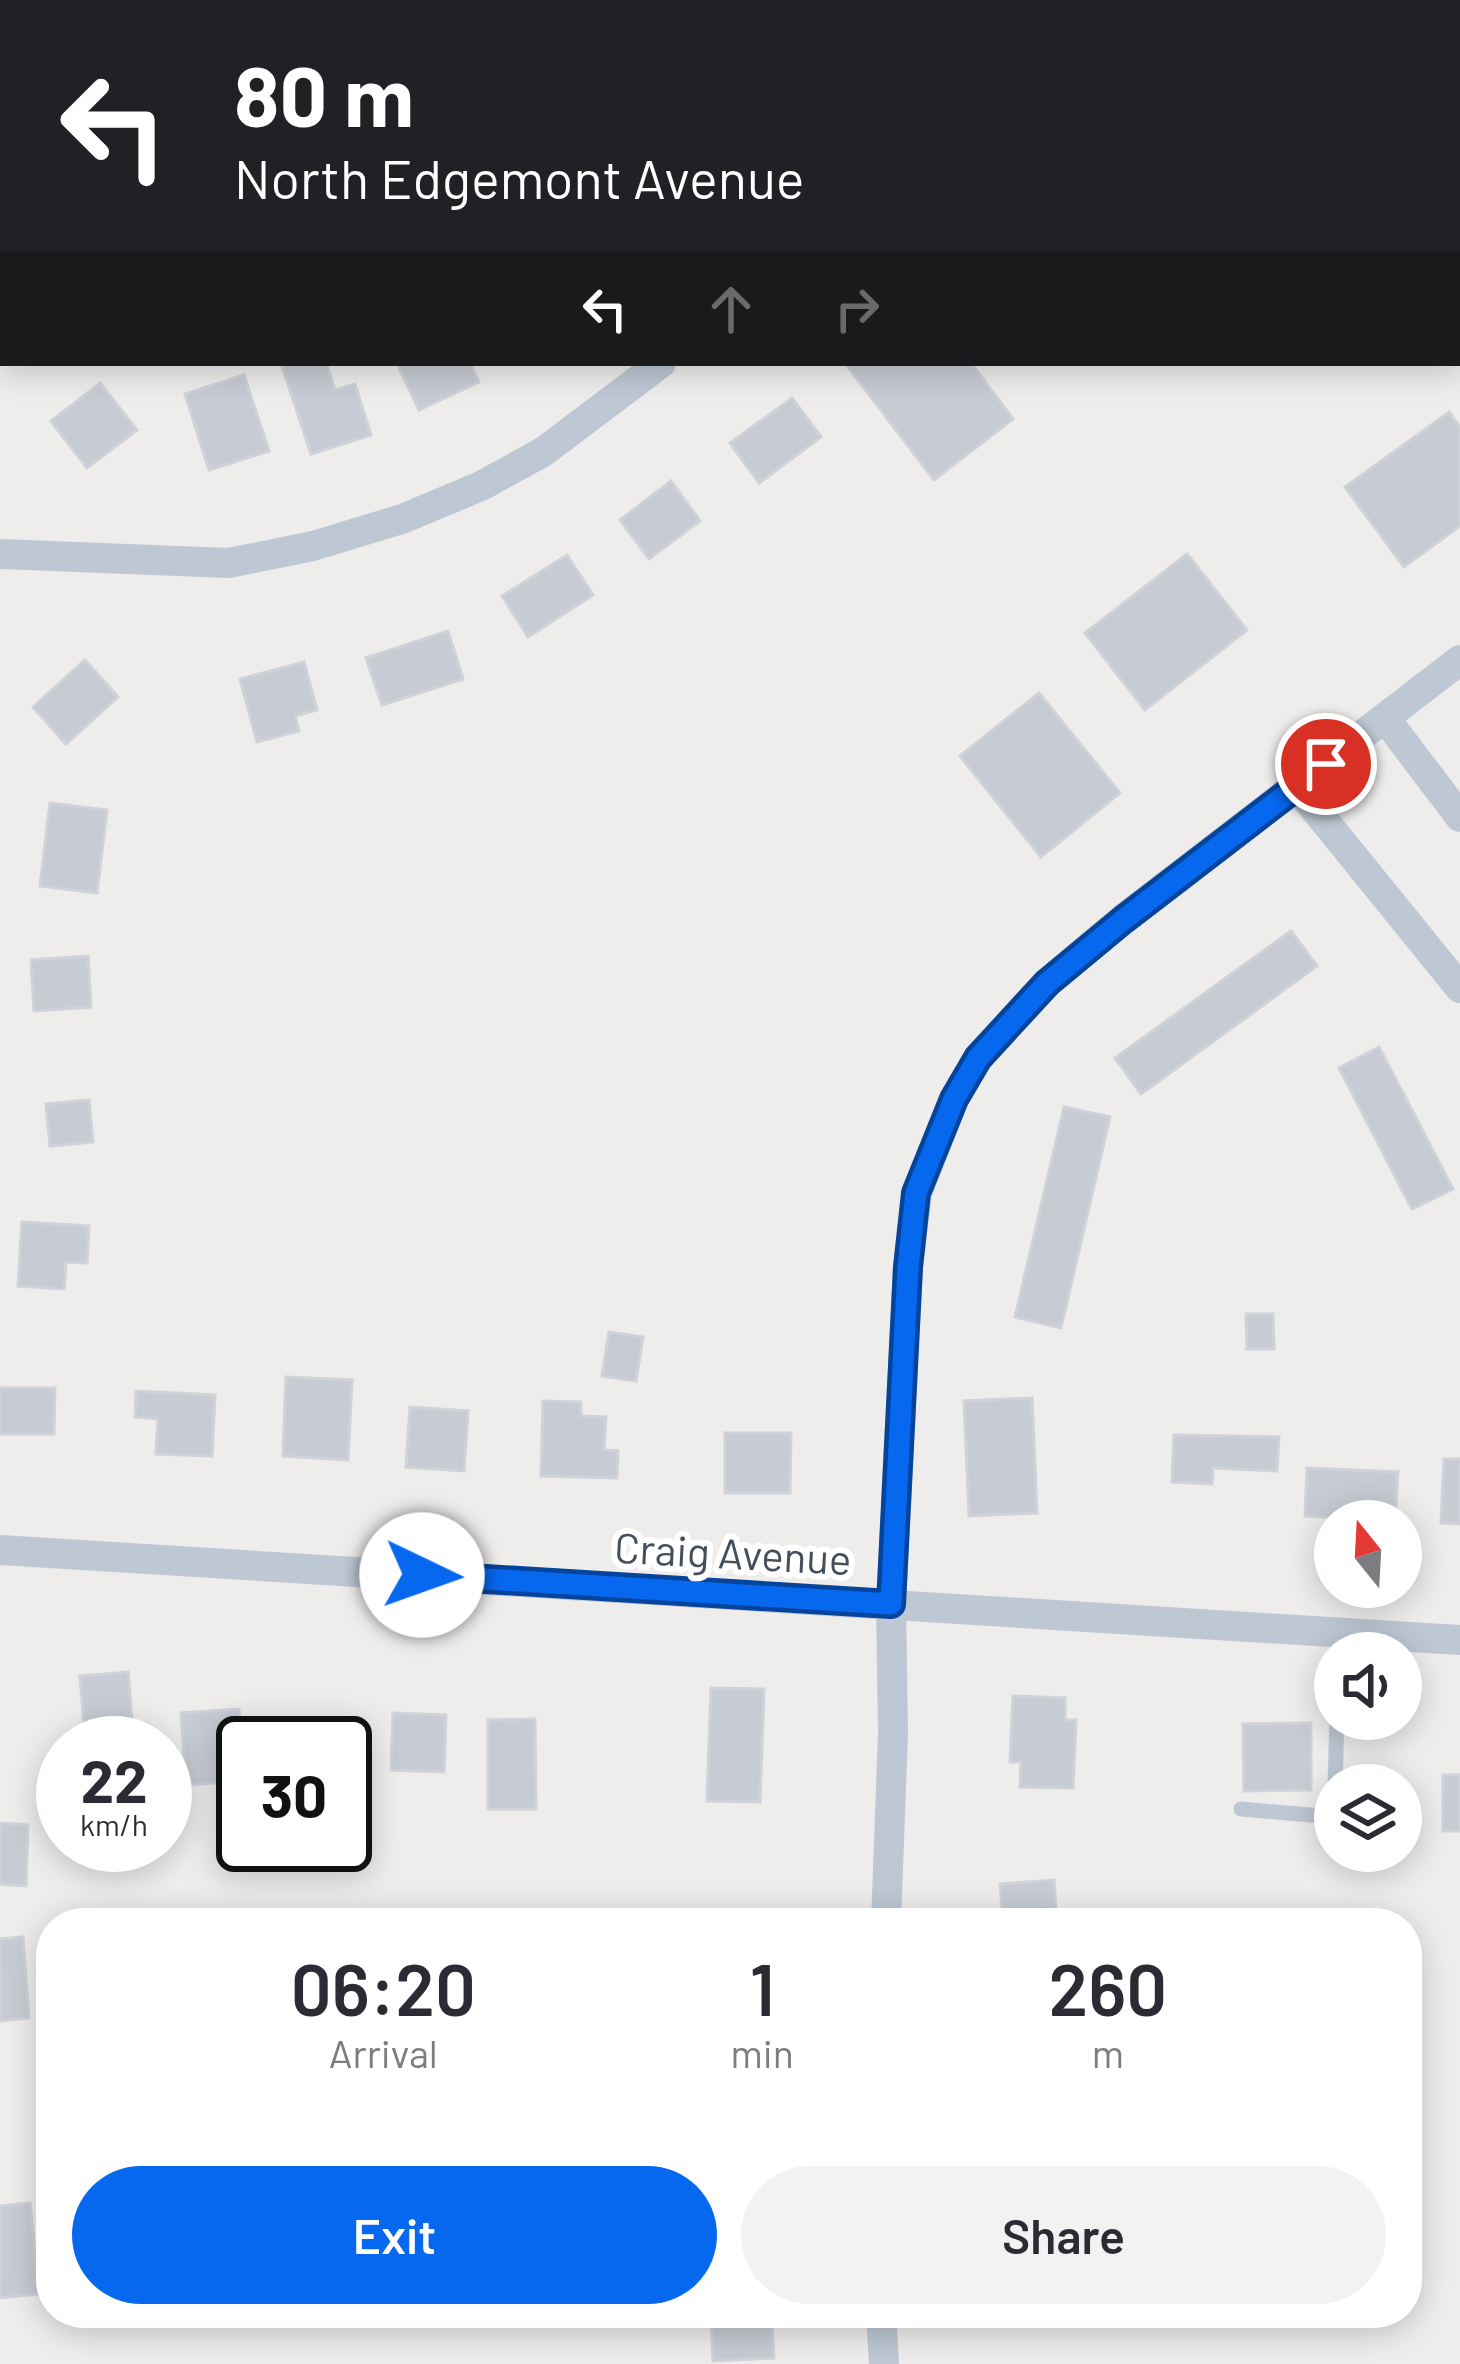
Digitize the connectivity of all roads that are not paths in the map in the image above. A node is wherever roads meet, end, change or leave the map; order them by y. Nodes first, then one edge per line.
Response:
1 (657, 366) edge
2 (0, 554) edge
3 (1460, 660) edge
4 (1385, 718) junction
5 (1297, 788) junction
6 (1460, 817) edge
7 (1460, 988) edge
8 (0, 1550) edge
9 (891, 1604) junction
10 (1460, 1640) edge
11 (1314, 1641) edge
12 (1422, 1641) edge
13 (1241, 1809) dead end
14 (1314, 1815) edge
15 (887, 1908) edge
16 (882, 2328) edge
17 (884, 2364) edge

1 - 2 street
3 - 4 street
4 - 5 street
4 - 6 street
5 - 7 street
5 - 9 street
8 - 9 street, Craig Avenue
9 - 11 street, Craig Avenue
9 - 15 street
10 - 12 street, Craig Avenue
13 - 14 lane
16 - 17 street

